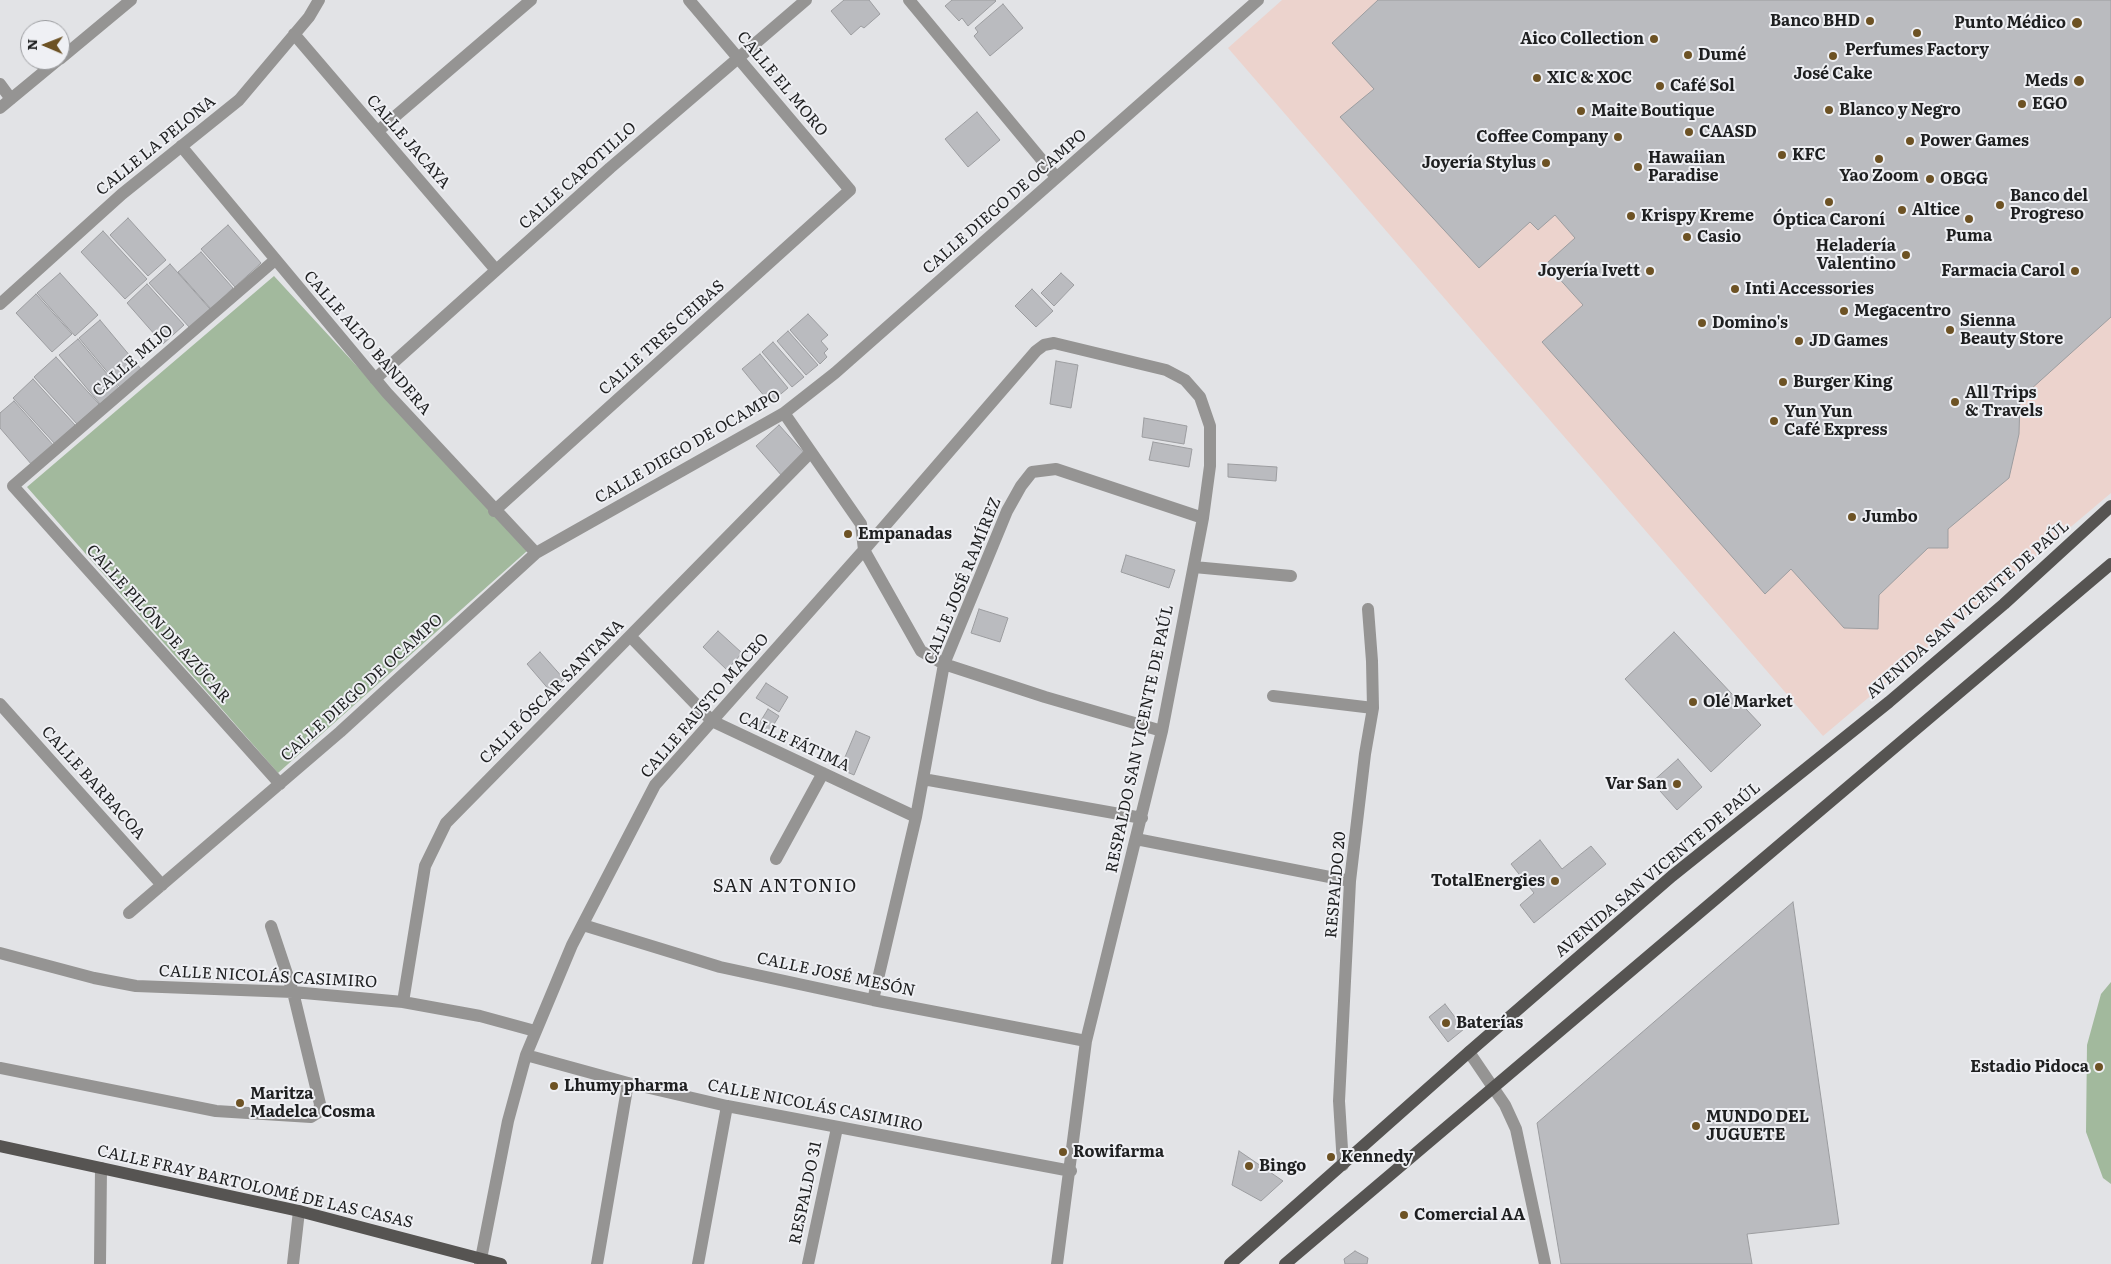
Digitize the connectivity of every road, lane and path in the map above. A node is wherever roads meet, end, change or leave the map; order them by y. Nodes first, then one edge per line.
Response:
1 (131, 0) edge
2 (319, 0) edge
3 (531, 0) edge
4 (689, 0) edge
5 (806, 0) edge
6 (909, 0) edge
7 (1258, 0) edge
8 (294, 34) junction
9 (70, 50) edge
10 (739, 57) junction
11 (46, 70) edge
12 (0, 84) edge
13 (11, 99) junction
14 (0, 108) edge
15 (378, 132) junction
16 (182, 146) junction
17 (1056, 177) junction
18 (850, 190) joint
19 (275, 260) junction
20 (496, 270) junction
21 (0, 304) edge
22 (1036, 351) joint
23 (375, 379) junction
24 (784, 413) junction
25 (811, 452) junction
26 (13, 486) joint
27 (2111, 506) edge
28 (494, 511) junction
29 (1203, 518) junction
30 (864, 550) junction
31 (536, 553) junction
32 (2111, 564) edge
33 (1194, 567) junction
34 (1291, 576) dead end
35 (1368, 609) dead end
36 (630, 636) junction
37 (944, 664) junction
38 (1272, 696) dead end
39 (0, 704) edge
40 (1373, 708) junction
41 (712, 721) junction
42 (1162, 731) junction
43 (823, 773) junction
44 (923, 779) junction
45 (280, 784) junction
46 (916, 817) junction
47 (1142, 818) junction
48 (1136, 839) junction
49 (776, 859) dead end
50 (1350, 881) junction
51 (162, 885) junction
52 (129, 913) dead end
53 (583, 925) junction
54 (271, 926) dead end
55 (0, 953) edge
56 (293, 992) junction
57 (873, 1000) junction
58 (403, 1002) junction
59 (535, 1032) junction
60 (1086, 1041) junction
61 (1469, 1052) junction
62 (526, 1055) junction
63 (0, 1068) edge
64 (628, 1083) junction
65 (1493, 1088) junction
66 (727, 1106) junction
67 (836, 1128) junction
68 (0, 1146) edge
69 (1343, 1165) junction
70 (101, 1168) junction
71 (1071, 1171) junction
72 (299, 1211) junction
73 (480, 1261) edge
74 (100, 1264) edge
75 (293, 1264) edge
76 (501, 1264) edge
77 (597, 1264) edge
78 (698, 1264) edge
79 (808, 1264) edge
80 (1058, 1264) edge
81 (1230, 1264) edge
82 (1285, 1264) edge
83 (1545, 1264) edge

1 - 9 street
2 - 8 street, CALLE LA PELONA
3 - 15 street
4 - 10 street, CALLE EL MORO
5 - 10 street, CALLE CAPOTILLO
6 - 17 street
7 - 17 street, CALLE DIEGO DE OCAMPO
8 - 15 street, CALLE JACAYA
8 - 16 street, CALLE LA PELONA
10 - 18 street, CALLE EL MORO
10 - 20 street, CALLE CAPOTILLO
11 - 13 street
12 - 13 street
13 - 14 street
15 - 20 street, CALLE JACAYA
16 - 19 street, CALLE ALTO BANDERA
16 - 21 street, CALLE LA PELONA
17 - 24 street, CALLE DIEGO DE OCAMPO
18 - 28 street, CALLE TRES CEIBAS
19 - 23 street, CALLE ALTO BANDERA
19 - 26 street, CALLE MIJO
20 - 23 street, CALLE CAPOTILLO
22 - 29 street, RESPALDO SAN VICENTE DE PAÚL
22 - 30 street, CALLE FAUSTO MACEO
23 - 28 street, CALLE ALTO BANDERA
24 - 25 street
24 - 31 street, CALLE DIEGO DE OCAMPO
25 - 30 street
25 - 36 street, CALLE ÓSCAR SANTANA
26 - 45 street, CALLE PILÓN DE AZÚCAR
27 - 61 main road, AVENIDA SAN VICENTE DE PAÚL
28 - 31 street, CALLE ALTO BANDERA
29 - 33 street, RESPALDO SAN VICENTE DE PAÚL
29 - 37 street, CALLE JOSÉ RAMÍREZ
30 - 37 street
30 - 41 street, CALLE FAUSTO MACEO
31 - 45 street, CALLE DIEGO DE OCAMPO
32 - 65 main road
33 - 34 street
33 - 42 street, RESPALDO SAN VICENTE DE PAÚL
35 - 40 street, RESPALDO 20
36 - 41 street, CALLE FÁTIMA
36 - 58 street, CALLE ÓSCAR SANTANA
37 - 42 street
37 - 44 street, CALLE JOSÉ RAMÍREZ
38 - 40 street
39 - 51 street, CALLE BARBACOA
40 - 50 street, RESPALDO 20
41 - 43 street, CALLE FÁTIMA
41 - 53 street, CALLE FAUSTO MACEO
42 - 47 street, RESPALDO SAN VICENTE DE PAÚL
43 - 46 street, CALLE FÁTIMA
43 - 49 street
44 - 46 street, CALLE JOSÉ RAMÍREZ
44 - 47 street
45 - 51 street, CALLE DIEGO DE OCAMPO
46 - 57 street, CALLE JOSÉ RAMÍREZ
47 - 48 street, RESPALDO SAN VICENTE DE PAÚL
48 - 50 street
48 - 60 street, RESPALDO SAN VICENTE DE PAÚL
50 - 69 street, RESPALDO 20
51 - 52 street, CALLE DIEGO DE OCAMPO
53 - 57 street, CALLE JOSÉ MESÓN
53 - 59 street, CALLE FAUSTO MACEO
54 - 56 street
55 - 56 street, CALLE NICOLÁS CASIMIRO
56 - 58 street, CALLE NICOLÁS CASIMIRO
56 - 63 street
57 - 60 street, CALLE JOSÉ MESÓN
58 - 59 street, CALLE NICOLÁS CASIMIRO
59 - 62 street, CALLE FAUSTO MACEO
60 - 71 street, RESPALDO SAN VICENTE DE PAÚL
61 - 65 street
61 - 69 main road, AVENIDA SAN VICENTE DE PAÚL
62 - 64 street, CALLE NICOLÁS CASIMIRO
62 - 73 street, CALLE FAUSTO MACEO
64 - 66 street, CALLE NICOLÁS CASIMIRO
64 - 77 street
65 - 82 main road
65 - 83 street
66 - 67 street, CALLE NICOLÁS CASIMIRO
66 - 78 street
67 - 71 street, CALLE NICOLÁS CASIMIRO
67 - 79 street, RESPALDO 31
68 - 70 main road, CALLE FRAY BARTOLOMÉ DE LAS CASAS
69 - 81 main road, AVENIDA SAN VICENTE DE PAÚL
70 - 72 main road, CALLE FRAY BARTOLOMÉ DE LAS CASAS
70 - 74 street
71 - 80 street, RESPALDO SAN VICENTE DE PAÚL
72 - 73 main road, CALLE FRAY BARTOLOMÉ DE LAS CASAS
72 - 75 street
73 - 76 main road, CALLE FRAY BARTOLOMÉ DE LAS CASAS

